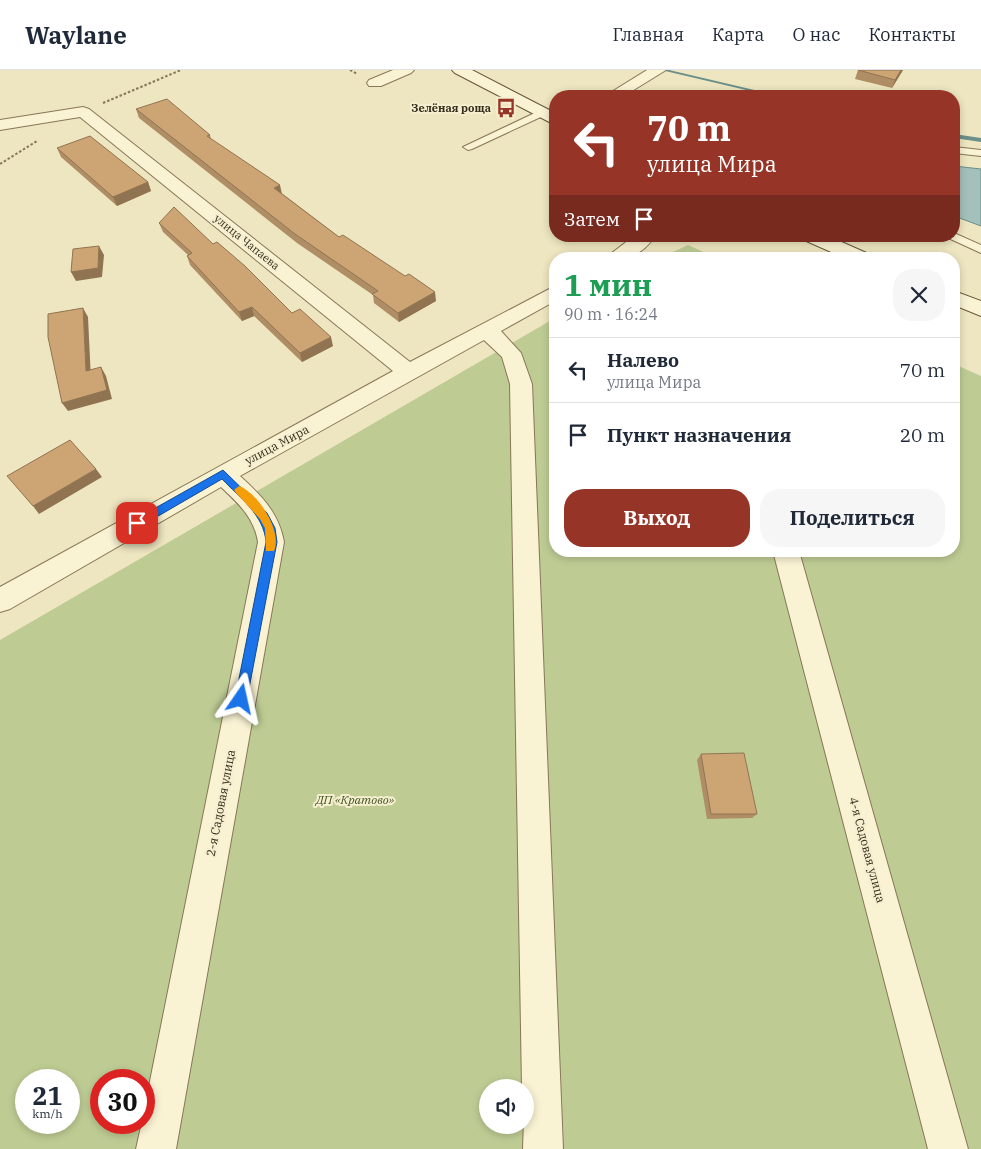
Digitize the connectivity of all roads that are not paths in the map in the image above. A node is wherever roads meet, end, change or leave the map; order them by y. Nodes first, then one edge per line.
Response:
1 (406, 70) edge
2 (460, 70) edge
3 (654, 73) edge
4 (375, 83) dead end
5 (623, 90) edge
6 (548, 116) edge
7 (0, 125) edge
8 (468, 147) dead end
9 (960, 151) edge
10 (981, 153) edge
11 (960, 240) edge
12 (640, 242) edge
13 (825, 242) edge
14 (981, 248) edge
15 (625, 252) edge
16 (848, 252) edge
17 (549, 295) edge
18 (960, 300) edge
19 (981, 309) edge
20 (487, 331) junction
21 (410, 373) junction
22 (223, 474) junction
23 (788, 557) edge
24 (0, 601) edge
25 (156, 1149) edge
26 (543, 1149) edge
27 (948, 1149) edge

1 - 4 street
2 - 6 street
3 - 5 street
6 - 8 lane
7 - 21 street, улица Чапаева
9 - 10 lane
11 - 14 lane
12 - 15 street
13 - 16 street
17 - 20 street, улица Мира
18 - 19 street
20 - 21 street, улица Мира
20 - 26 street
21 - 22 street, улица Мира
22 - 24 street, улица Мира
22 - 25 street, 2-я Садовая улица
23 - 27 street, 4-я Садовая улица

